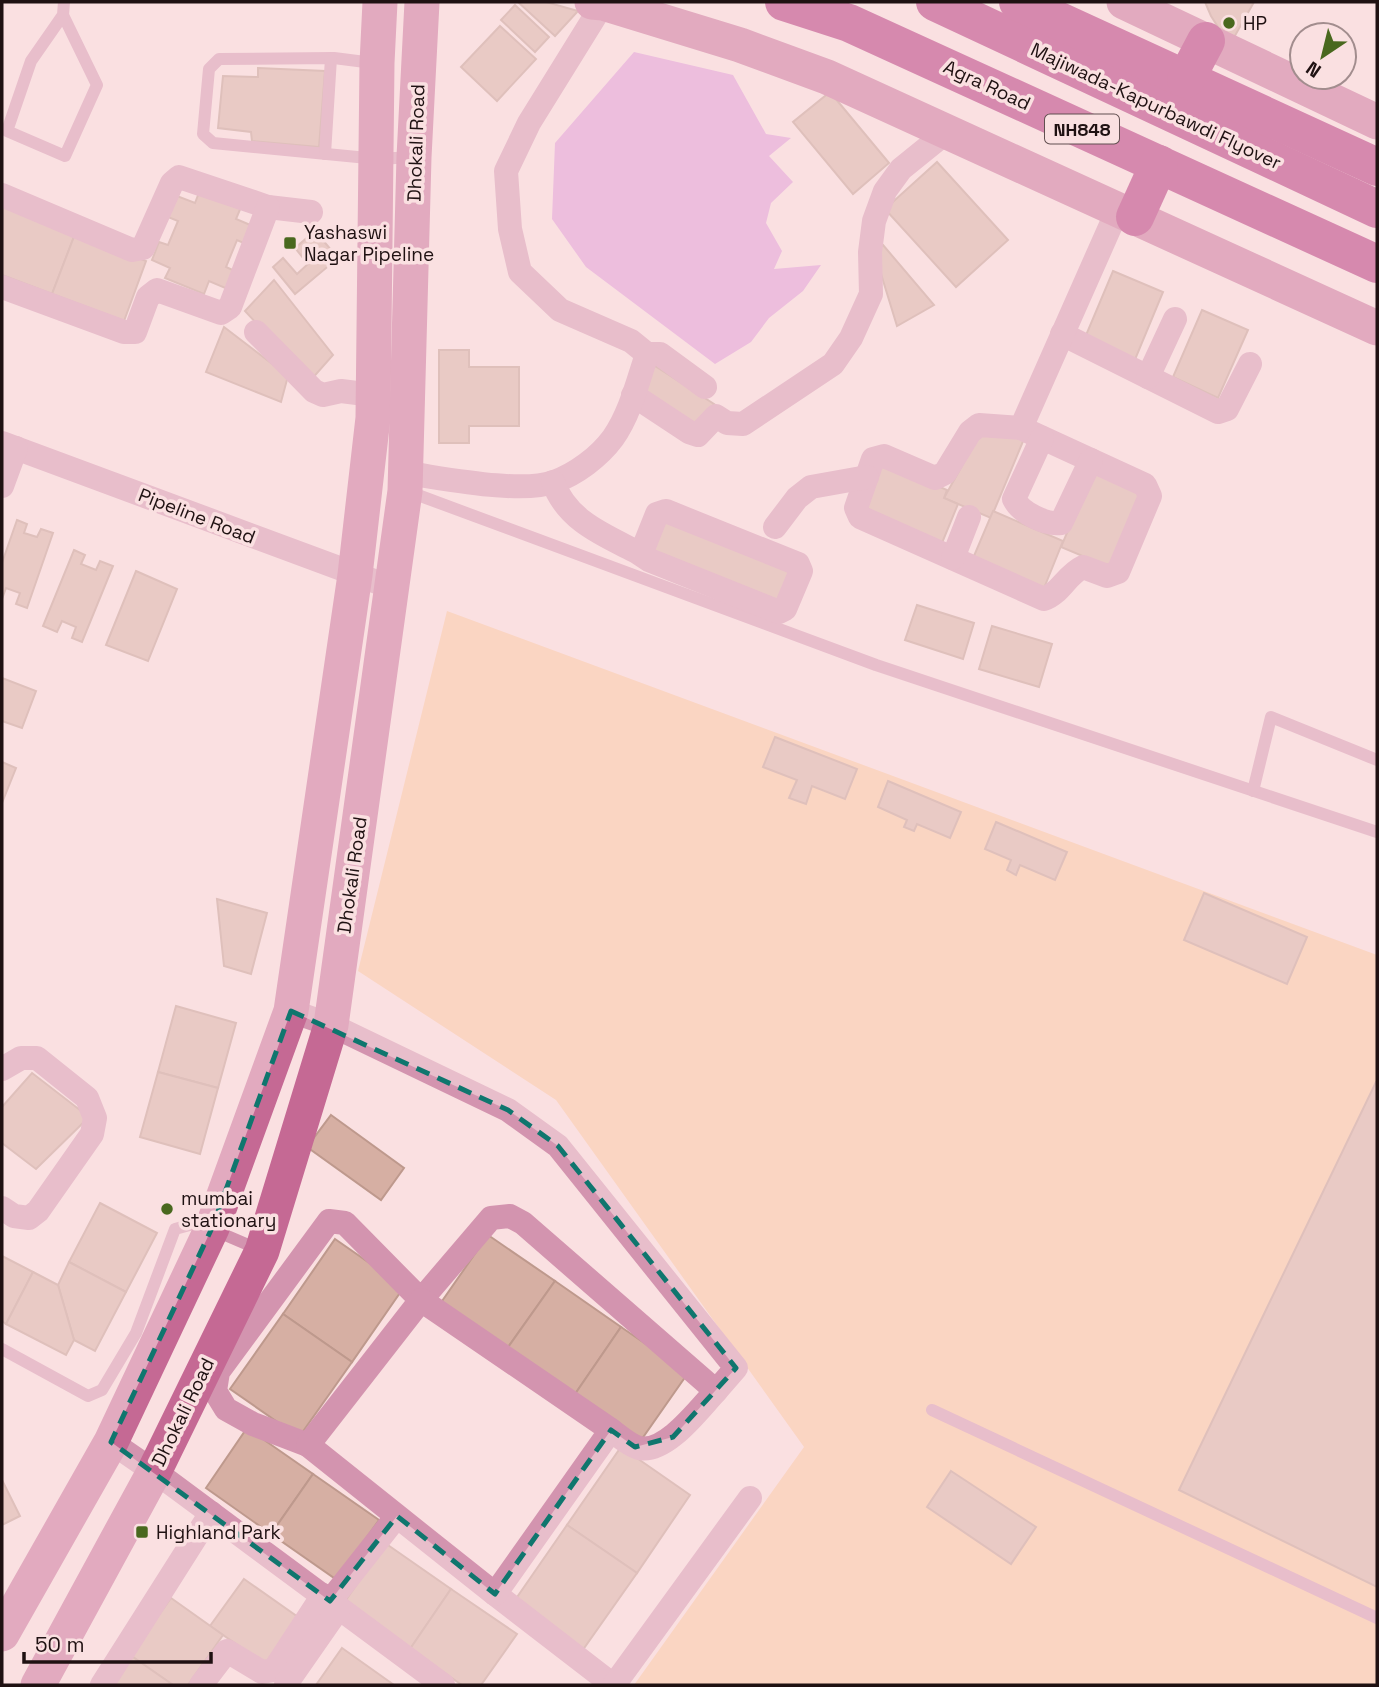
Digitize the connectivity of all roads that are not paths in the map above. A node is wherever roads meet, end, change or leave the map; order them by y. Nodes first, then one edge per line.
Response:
1 (380, 2) edge
2 (422, 2) edge
3 (600, 2) edge
4 (784, 2) edge
5 (935, 2) edge
6 (1018, 2) edge
7 (1140, 5) edge
8 (63, 8) edge
9 (1206, 41) junction
10 (331, 58) junction
11 (377, 63) junction
12 (1185, 79) junction
13 (1377, 122) edge
14 (948, 131) junction
15 (325, 154) junction
16 (414, 157) junction
17 (378, 159) junction
18 (1159, 164) junction
19 (1377, 167) edge
20 (2, 195) edge
21 (268, 207) junction
22 (1377, 209) edge
23 (312, 212) dead end
24 (1127, 213) junction
25 (1377, 264) edge
26 (2, 287) edge
27 (1175, 320) dead end
28 (1377, 328) edge
29 (256, 332) dead end
30 (1062, 334) junction
31 (374, 338) junction
32 (411, 344) junction
33 (647, 354) junction
34 (1250, 364) dead end
35 (1148, 377) junction
36 (705, 387) dead end
37 (373, 395) junction
38 (633, 395) junction
39 (1032, 433) junction
40 (9, 446) edge
41 (1091, 460) junction
42 (867, 477) junction
43 (405, 482) junction
44 (553, 482) junction
45 (2, 486) edge
46 (969, 517) dead end
47 (775, 527) dead end
48 (641, 554) junction
49 (953, 558) junction
50 (355, 575) junction
51 (393, 588) junction
52 (1377, 760) edge
53 (1253, 791) junction
54 (1377, 832) edge
55 (291, 1010) junction
56 (331, 1025) junction
57 (2, 1069) edge
58 (2, 1208) edge
59 (212, 1228) junction
60 (262, 1251) junction
61 (421, 1300) junction
62 (2, 1349) edge
63 (716, 1391) junction
64 (932, 1410) dead end
65 (611, 1430) junction
66 (111, 1442) junction
67 (308, 1445) junction
68 (154, 1472) junction
69 (750, 1498) dead end
70 (211, 1513) junction
71 (397, 1516) junction
72 (495, 1594) junction
73 (331, 1602) junction
74 (1377, 1618) edge
75 (2, 1633) edge
76 (38, 1685) edge
77 (102, 1685) edge
78 (201, 1685) edge
79 (288, 1685) edge
80 (443, 1685) edge
81 (613, 1685) edge

1 - 11 street, Dhokali Road
2 - 16 street, Dhokali Road
3 - 14 street
3 - 33 street
4 - 18 highway, Agra Road / NH848
5 - 22 highway, Majiwada-Kapurbawdi Flyover
6 - 12 highway
7 - 9 street
8 - 8 lane
9 - 12 highway
9 - 13 street
10 - 11 lane
10 - 15 lane
10 - 15 lane
11 - 17 street, Dhokali Road
12 - 19 highway
14 - 24 street
14 - 38 street
15 - 17 lane
16 - 17 lane
16 - 32 street, Dhokali Road
17 - 31 street, Dhokali Road
18 - 24 highway
18 - 25 highway, Agra Road / NH848
20 - 21 street
21 - 23 street
21 - 26 street
24 - 28 street
24 - 30 street
27 - 35 street
29 - 37 street
30 - 35 street
30 - 39 street
31 - 32 street
31 - 37 street, Dhokali Road
32 - 43 street, Dhokali Road
33 - 36 street
33 - 38 street
34 - 35 street
37 - 50 street, Dhokali Road
38 - 44 street
39 - 41 street
39 - 41 street
39 - 42 street
40 - 45 street
40 - 50 street, Pipeline Road
41 - 49 street
42 - 47 street
42 - 49 street
43 - 44 street
43 - 51 street, Dhokali Road
43 - 53 lane
44 - 48 street
46 - 49 street
48 - 48 street
50 - 51 street, Pipeline Road
50 - 55 street, Dhokali Road
51 - 56 street, Dhokali Road
52 - 53 lane
53 - 54 lane
55 - 56 street
55 - 59 street, Dhokali Road
56 - 60 street, Dhokali Road
56 - 63 street
57 - 58 street
59 - 60 lane
59 - 62 lane
59 - 66 street, Dhokali Road
60 - 68 street, Dhokali Road
61 - 63 street
61 - 65 street
61 - 67 street
61 - 67 street
63 - 65 street
64 - 74 lane
65 - 72 street
66 - 68 street
66 - 75 street, Dhokali Road
67 - 71 street
68 - 70 street
68 - 76 street, Dhokali Road
69 - 81 street
70 - 73 street
70 - 77 street
71 - 72 street
71 - 73 street
72 - 81 street
73 - 78 street
73 - 79 street
73 - 80 street

